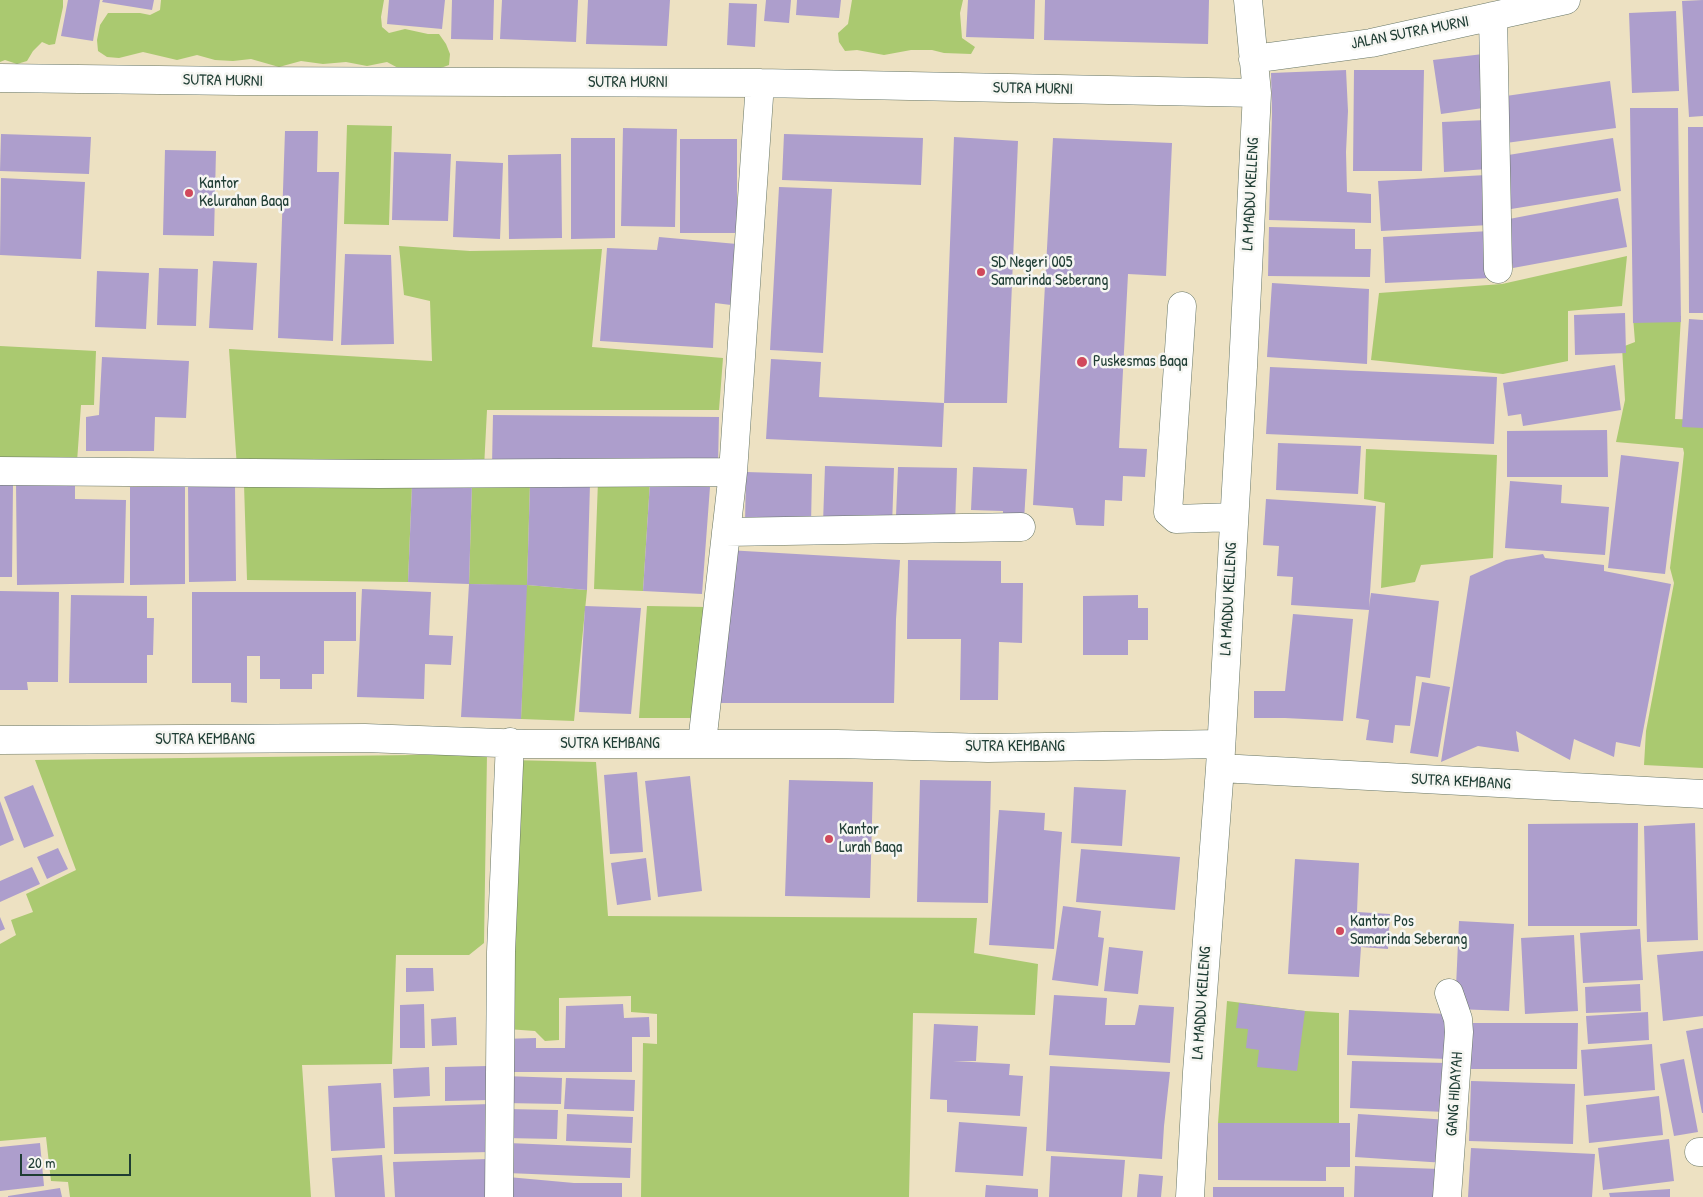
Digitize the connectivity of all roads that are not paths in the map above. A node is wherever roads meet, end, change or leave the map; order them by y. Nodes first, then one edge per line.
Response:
1 (1248, 0) edge
2 (1566, 0) edge
3 (1493, 16) junction
4 (1253, 59) junction
5 (0, 78) edge
6 (760, 83) junction
7 (1256, 93) junction
8 (1498, 269) dead end
9 (1182, 306) dead end
10 (0, 471) edge
11 (733, 472) junction
12 (1234, 517) junction
13 (1021, 527) dead end
14 (726, 532) junction
15 (0, 740) edge
16 (510, 742) junction
17 (702, 743) junction
18 (1220, 756) junction
19 (1703, 794) edge
20 (1449, 993) dead end
21 (499, 1197) edge
22 (1190, 1197) edge
23 (1447, 1197) edge

1 - 4 street, LA MADDU KELLENG
2 - 3 street, JALAN SUTRA MURNI
3 - 4 street, JALAN SUTRA MURNI
3 - 8 street
4 - 7 street, LA MADDU KELLENG
5 - 6 street, SUTRA MURNI
6 - 7 street, SUTRA MURNI
6 - 11 street
7 - 12 street, LA MADDU KELLENG
9 - 12 street
10 - 11 street
11 - 14 street
12 - 18 street, LA MADDU KELLENG
13 - 14 street
14 - 17 street
15 - 16 street, SUTRA KEMBANG
16 - 17 street, SUTRA KEMBANG
16 - 21 street
17 - 18 street, SUTRA KEMBANG
18 - 19 street, SUTRA KEMBANG
18 - 22 street, LA MADDU KELLENG
20 - 23 street, GANG HIDAYAH

